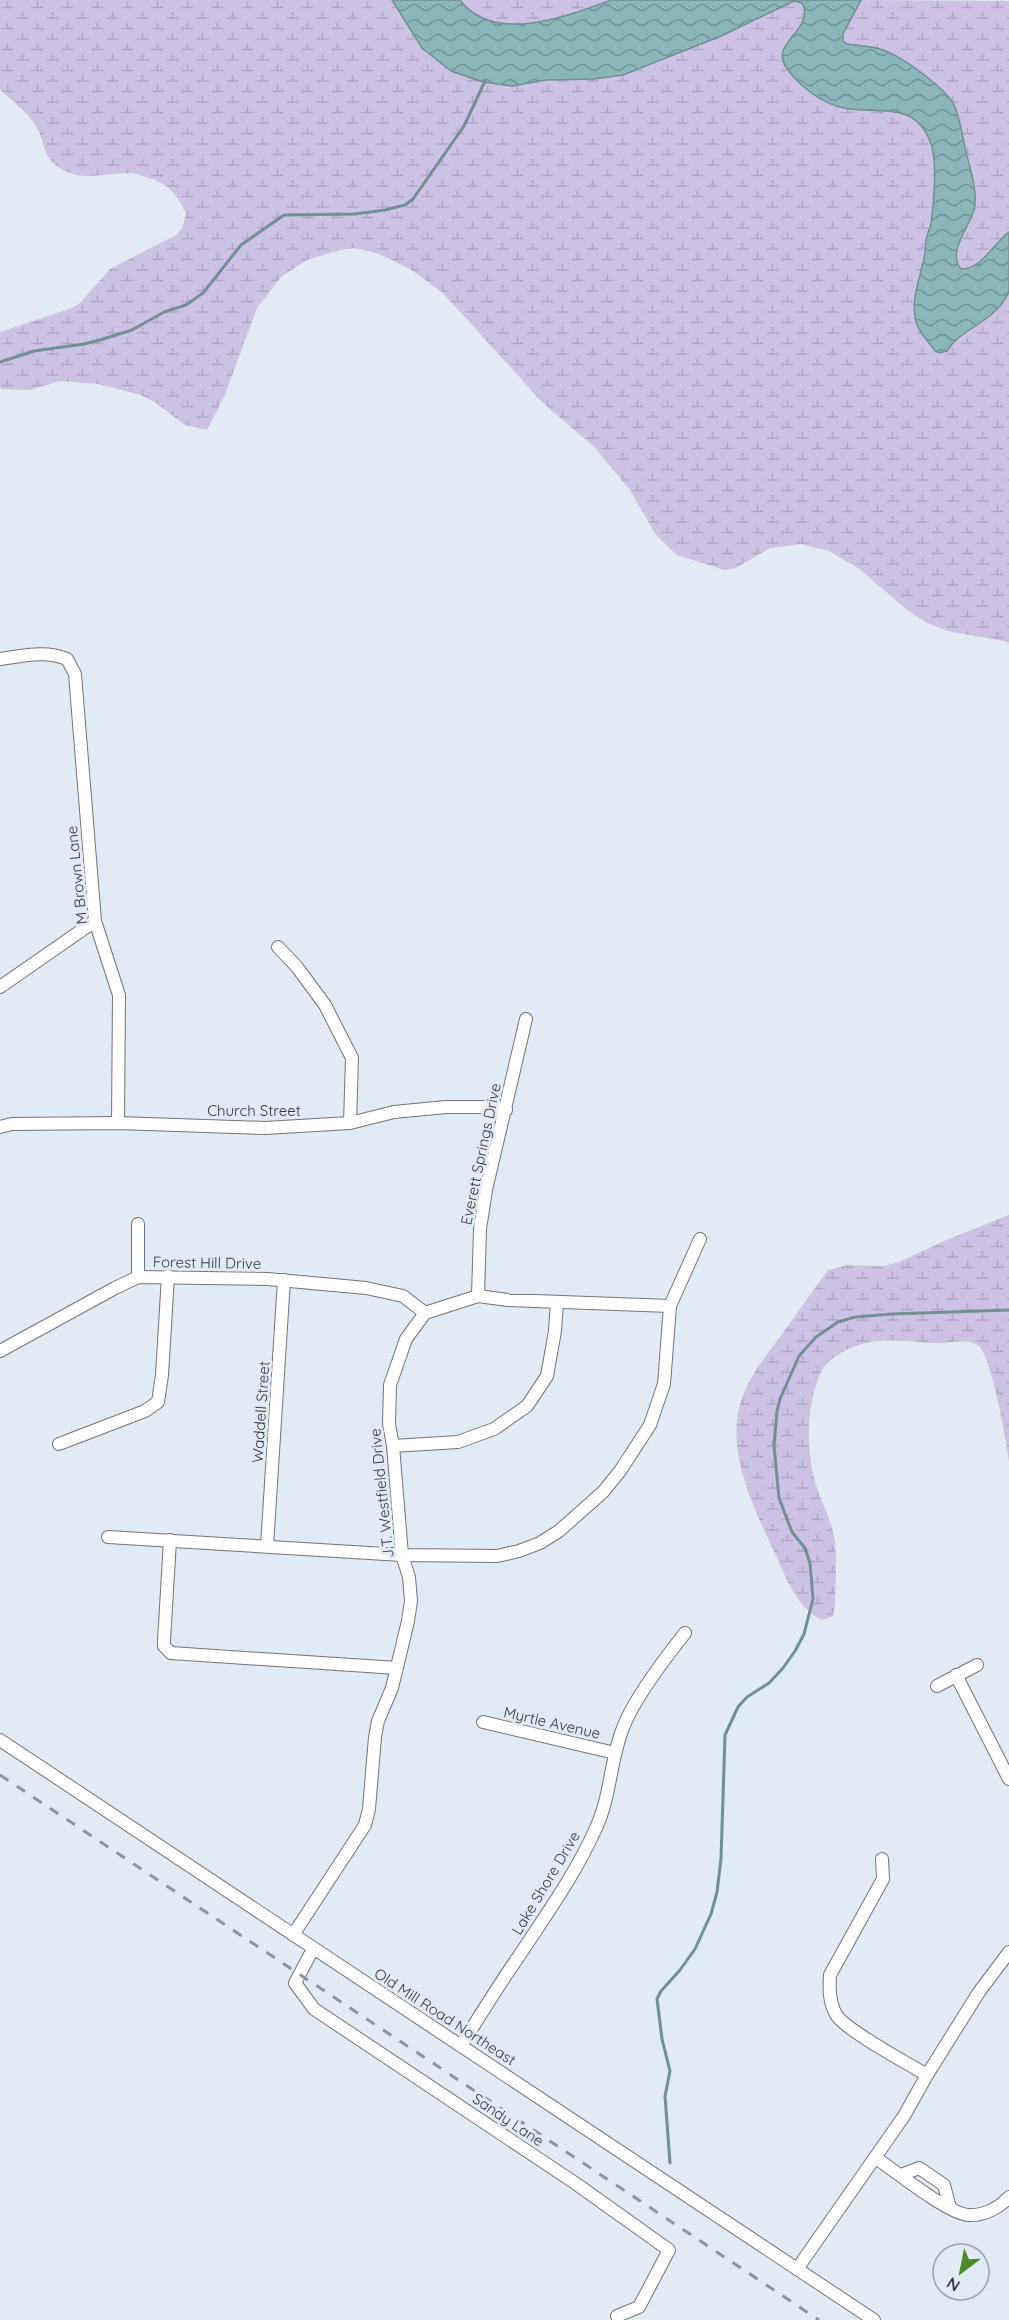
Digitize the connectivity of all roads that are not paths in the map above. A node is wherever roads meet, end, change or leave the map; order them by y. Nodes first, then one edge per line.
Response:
1 (0, 659) edge
2 (95, 921) junction
3 (278, 947) dead end
4 (0, 987) edge
5 (526, 1019) dead end
6 (506, 1110) junction
7 (118, 1123) junction
8 (351, 1123) junction
9 (0, 1127) edge
10 (138, 1224) dead end
11 (700, 1239) dead end
12 (168, 1276) junction
13 (138, 1277) junction
14 (284, 1280) junction
15 (478, 1296) junction
16 (557, 1302) junction
17 (670, 1306) junction
18 (425, 1313) junction
19 (0, 1351) edge
20 (59, 1444) dead end
21 (393, 1446) junction
22 (108, 1537) dead end
23 (170, 1540) junction
24 (267, 1546) junction
25 (402, 1555) junction
26 (685, 1633) dead end
27 (977, 1665) dead end
28 (397, 1668) junction
29 (956, 1676) junction
30 (936, 1686) dead end
31 (483, 1722) dead end
32 (0, 1740) edge
33 (615, 1753) junction
34 (1009, 1779) edge
35 (882, 1859) dead end
36 (293, 1935) junction
37 (313, 1948) junction
38 (1009, 1952) edge
39 (462, 2044) junction
40 (927, 2075) junction
41 (876, 2158) junction
42 (1009, 2197) edge
43 (797, 2269) junction
44 (617, 2316) dead end
45 (874, 2320) edge

1 - 2 street, M Brown Lane
2 - 4 street
2 - 7 street, M Brown Lane
3 - 8 street
5 - 6 street, Everett Springs Drive
6 - 8 street, Church Street
6 - 15 street, Everett Springs Drive
7 - 8 street, Church Street
7 - 9 street, Church Street
10 - 13 street
11 - 17 street
12 - 13 street, Forest Hill Drive
12 - 14 street, Forest Hill Drive
12 - 20 street
13 - 19 street, Forest Hill Drive
14 - 18 street, Forest Hill Drive
14 - 24 street, Waddell Street
15 - 16 street
15 - 18 street
16 - 17 street
16 - 21 street
17 - 25 street
18 - 21 street, J.T. Westfield Drive
21 - 25 street, J.T. Westfield Drive
22 - 23 street
23 - 24 street
23 - 28 street
24 - 25 street
25 - 28 street, J.T. Westfield Drive
26 - 33 street, Lake Shore Drive
27 - 29 street
28 - 36 street, J.T. Westfield Drive
29 - 30 street
29 - 34 street
31 - 33 street, Myrtle Avenue
32 - 36 street, Old Mill Road Northeast
33 - 39 street, Lake Shore Drive
35 - 40 street
36 - 37 street, Old Mill Road Northeast
37 - 39 street, Old Mill Road Northeast
37 - 44 street, Sandy Lane
38 - 40 street
39 - 43 street, Old Mill Road Northeast
40 - 41 street
41 - 42 street
41 - 43 street
43 - 45 street, Old Mill Road Northeast

